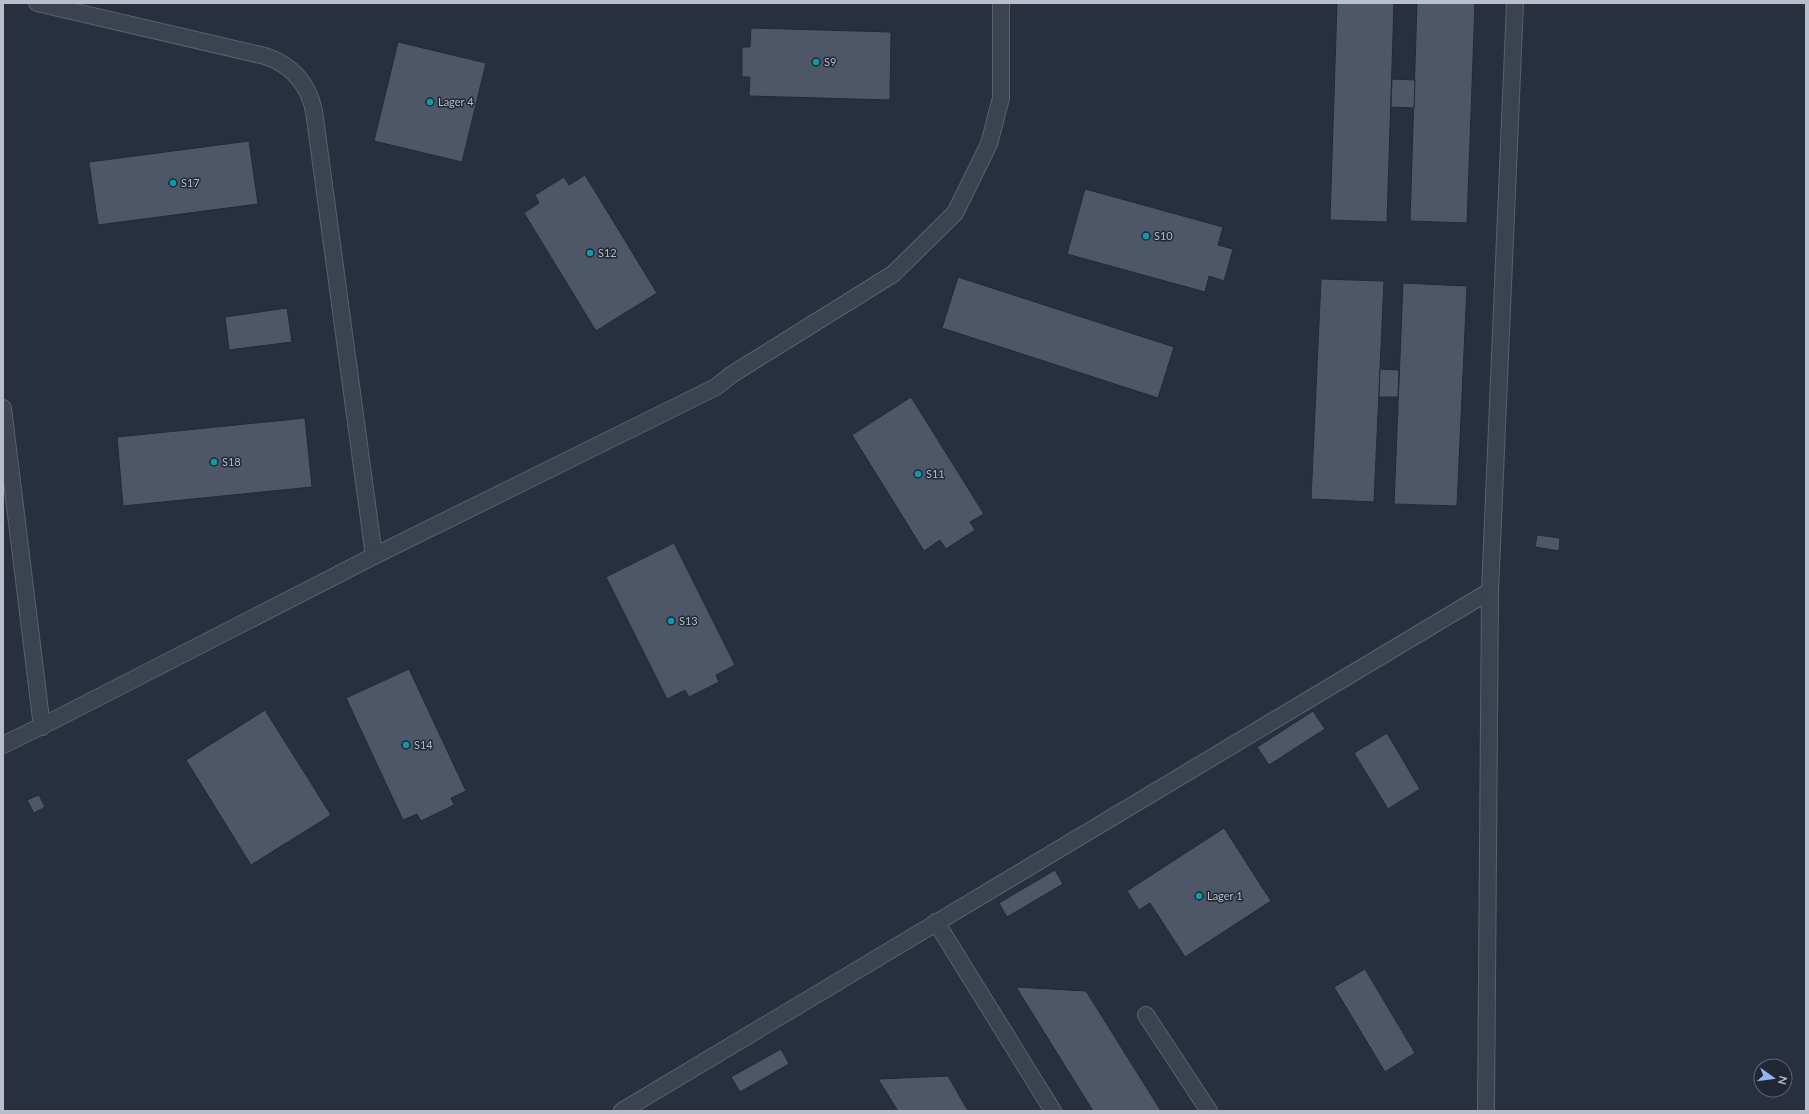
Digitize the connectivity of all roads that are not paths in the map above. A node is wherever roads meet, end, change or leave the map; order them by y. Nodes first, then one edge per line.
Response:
1 (37, 3) edge
2 (1001, 3) edge
3 (1515, 3) edge
4 (3, 408) edge
5 (374, 556) junction
6 (1490, 591) junction
7 (42, 727) junction
8 (3, 745) edge
9 (936, 922) junction
10 (1146, 1015) dead end
11 (622, 1111) edge
12 (1053, 1111) edge
13 (1209, 1111) edge
14 (1486, 1111) edge

1 - 5 lane
2 - 5 lane
3 - 6 lane
4 - 7 lane
5 - 7 lane
6 - 9 lane
6 - 14 lane
7 - 8 lane
9 - 11 lane
9 - 12 lane
10 - 13 lane

